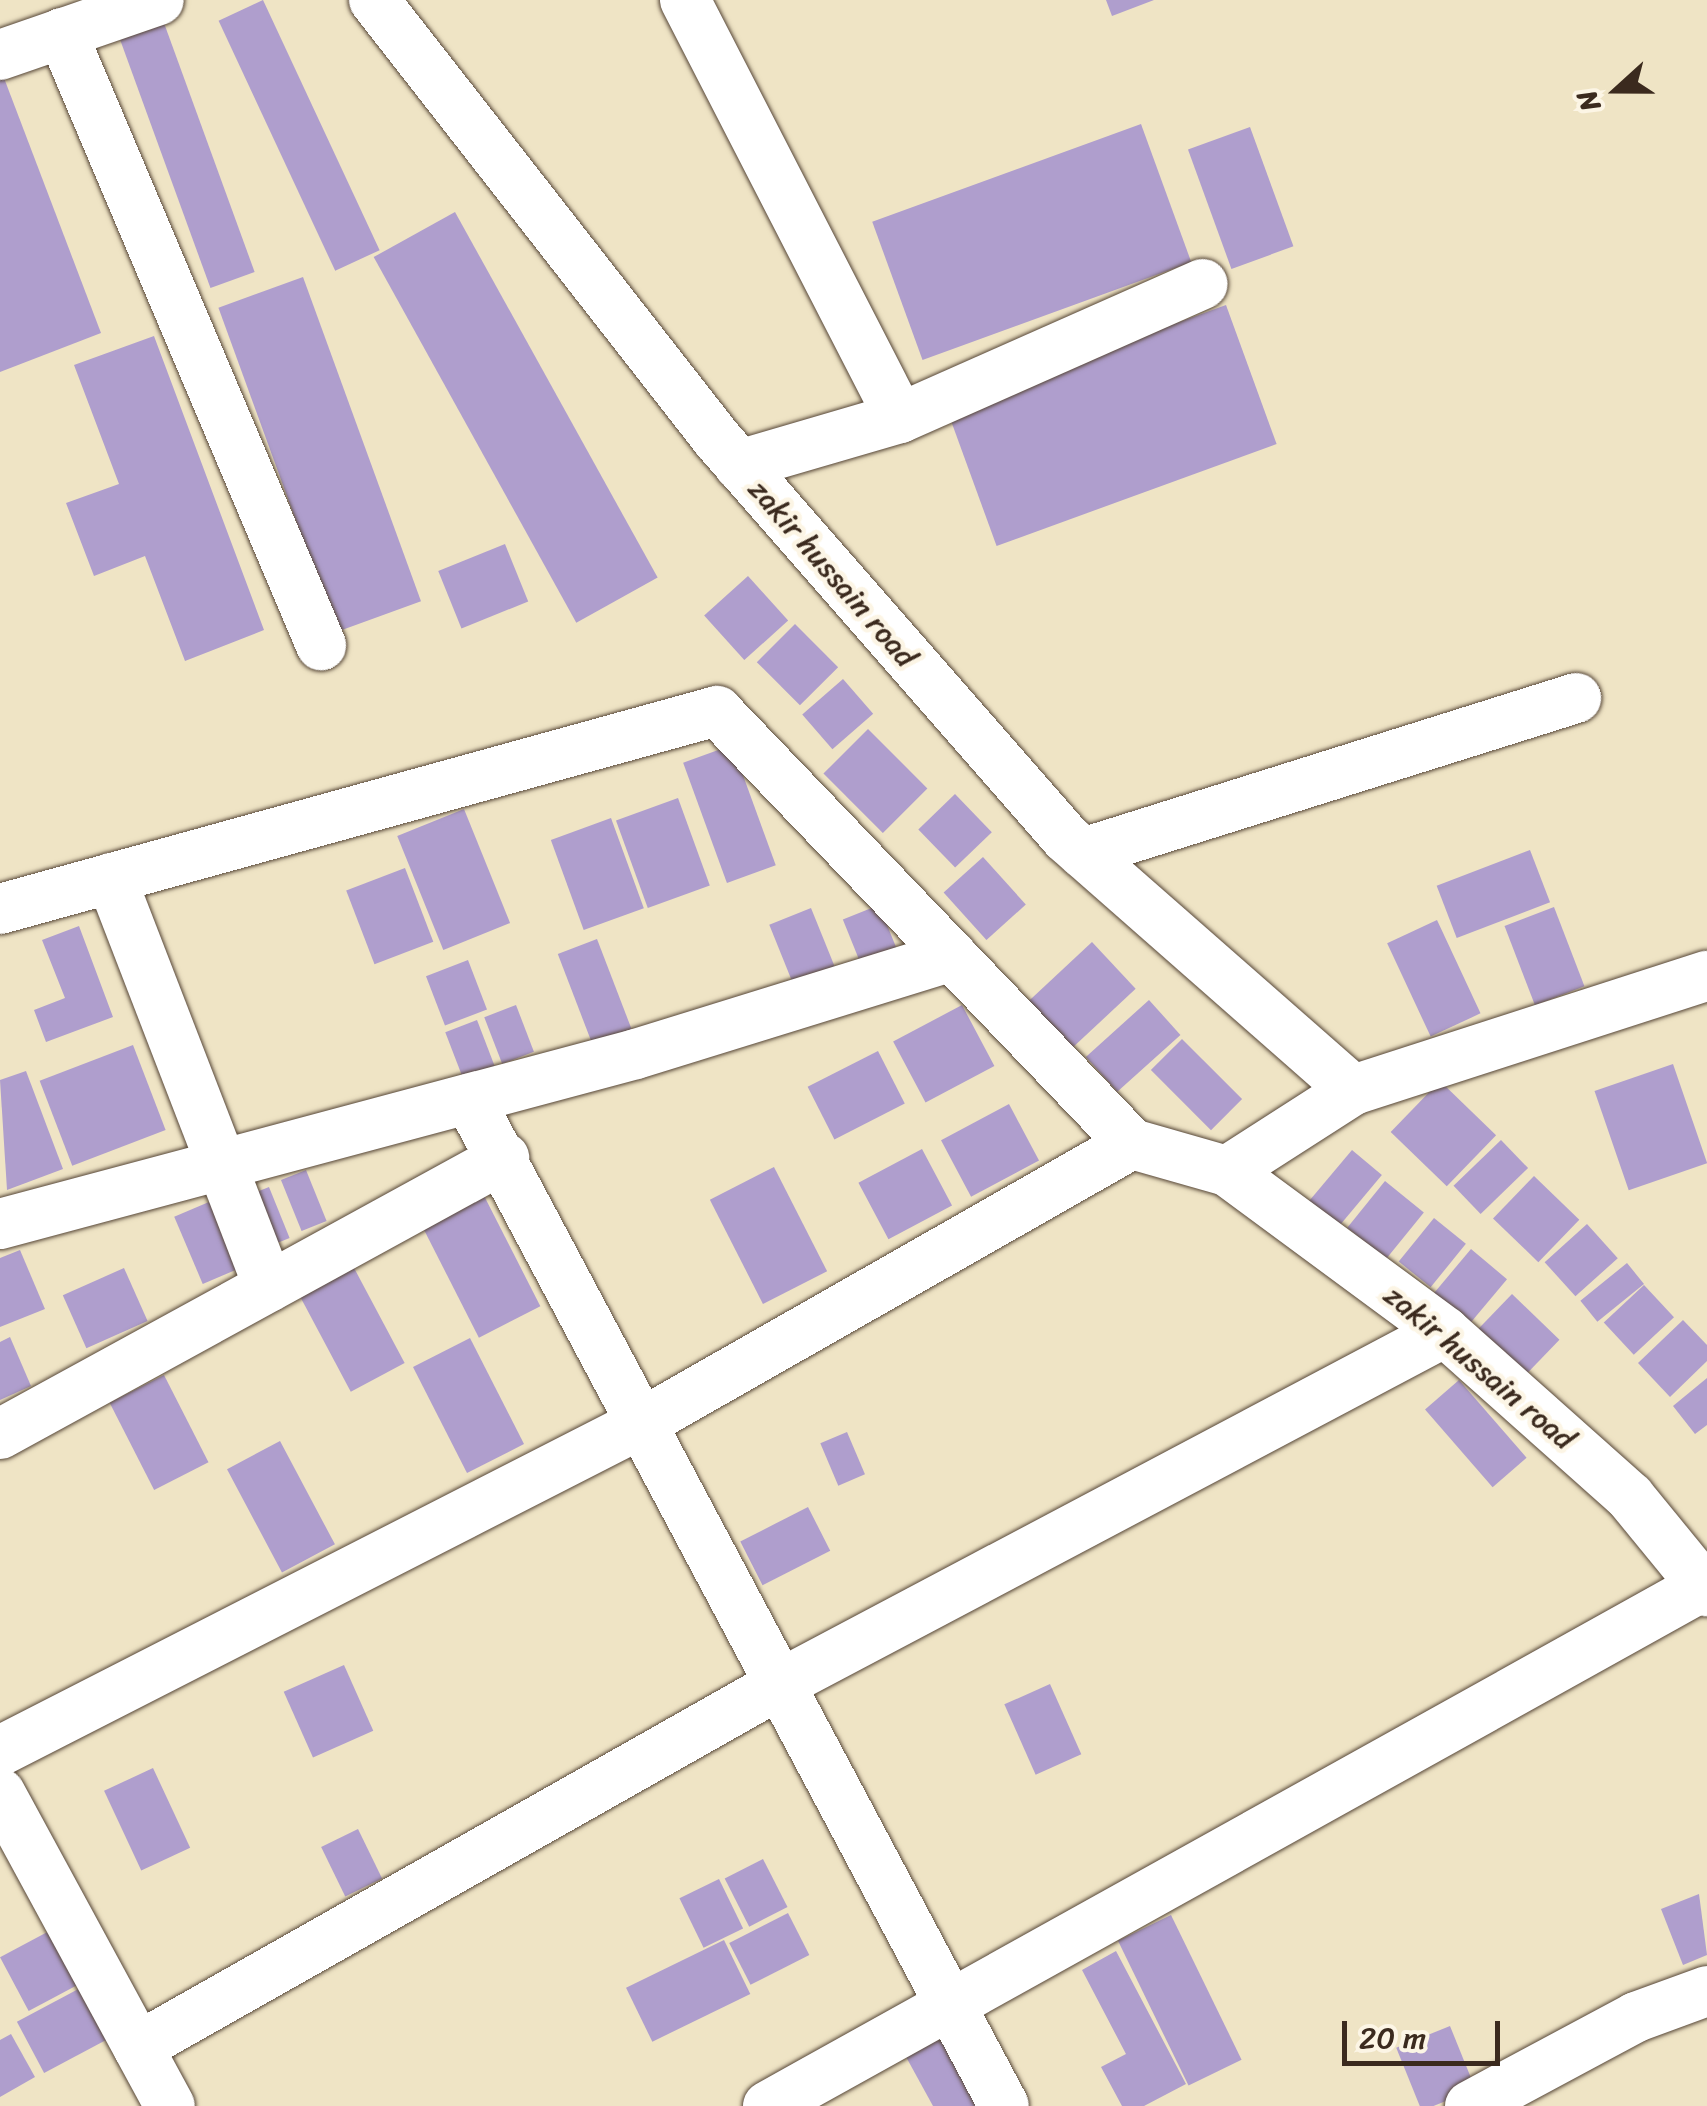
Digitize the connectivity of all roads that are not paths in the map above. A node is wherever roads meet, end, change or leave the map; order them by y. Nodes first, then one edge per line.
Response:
1 (159, 0) edge
2 (374, 0) edge
3 (685, 0) edge
4 (62, 34) junction
5 (0, 55) edge
6 (1203, 284) dead end
7 (900, 418) junction
8 (739, 465) junction
9 (321, 645) dead end
10 (1576, 698) dead end
11 (1082, 852) junction
12 (110, 878) junction
13 (0, 909) edge
14 (952, 956) junction
15 (1707, 976) edge
16 (1353, 1090) junction
17 (469, 1099) junction
18 (1132, 1144) junction
19 (504, 1158) junction
20 (222, 1166) junction
21 (1227, 1170) junction
22 (0, 1224) edge
23 (269, 1287) junction
24 (1445, 1332) junction
25 (642, 1423) junction
26 (0, 1434) edge
27 (1705, 1588) edge
28 (780, 1684) junction
29 (0, 1750) edge
30 (0, 1793) edge
31 (1707, 1991) edge
32 (950, 2005) junction
33 (138, 2047) junction
34 (170, 2106) edge
35 (768, 2106) edge
36 (1004, 2106) edge
37 (1470, 2106) edge

1 - 4 street
2 - 8 street, zakir hussain road
3 - 7 street
4 - 5 street
4 - 9 street
6 - 7 street
7 - 8 street
8 - 11 street, zakir hussain road
10 - 11 street
11 - 16 street, zakir hussain road
12 - 13 street
12 - 14 street
12 - 20 street
14 - 17 street
14 - 18 street
15 - 16 street
16 - 21 street
17 - 19 street
17 - 20 street
18 - 21 street, zakir hussain road
18 - 25 street
19 - 23 street
19 - 25 street
20 - 22 street
20 - 23 street
21 - 24 street, zakir hussain road
23 - 26 street
24 - 27 street, zakir hussain road
24 - 28 street
25 - 28 street
25 - 29 street
27 - 32 street
28 - 32 street
28 - 33 street
30 - 33 street
31 - 37 street
32 - 35 street
32 - 36 street
33 - 34 street

